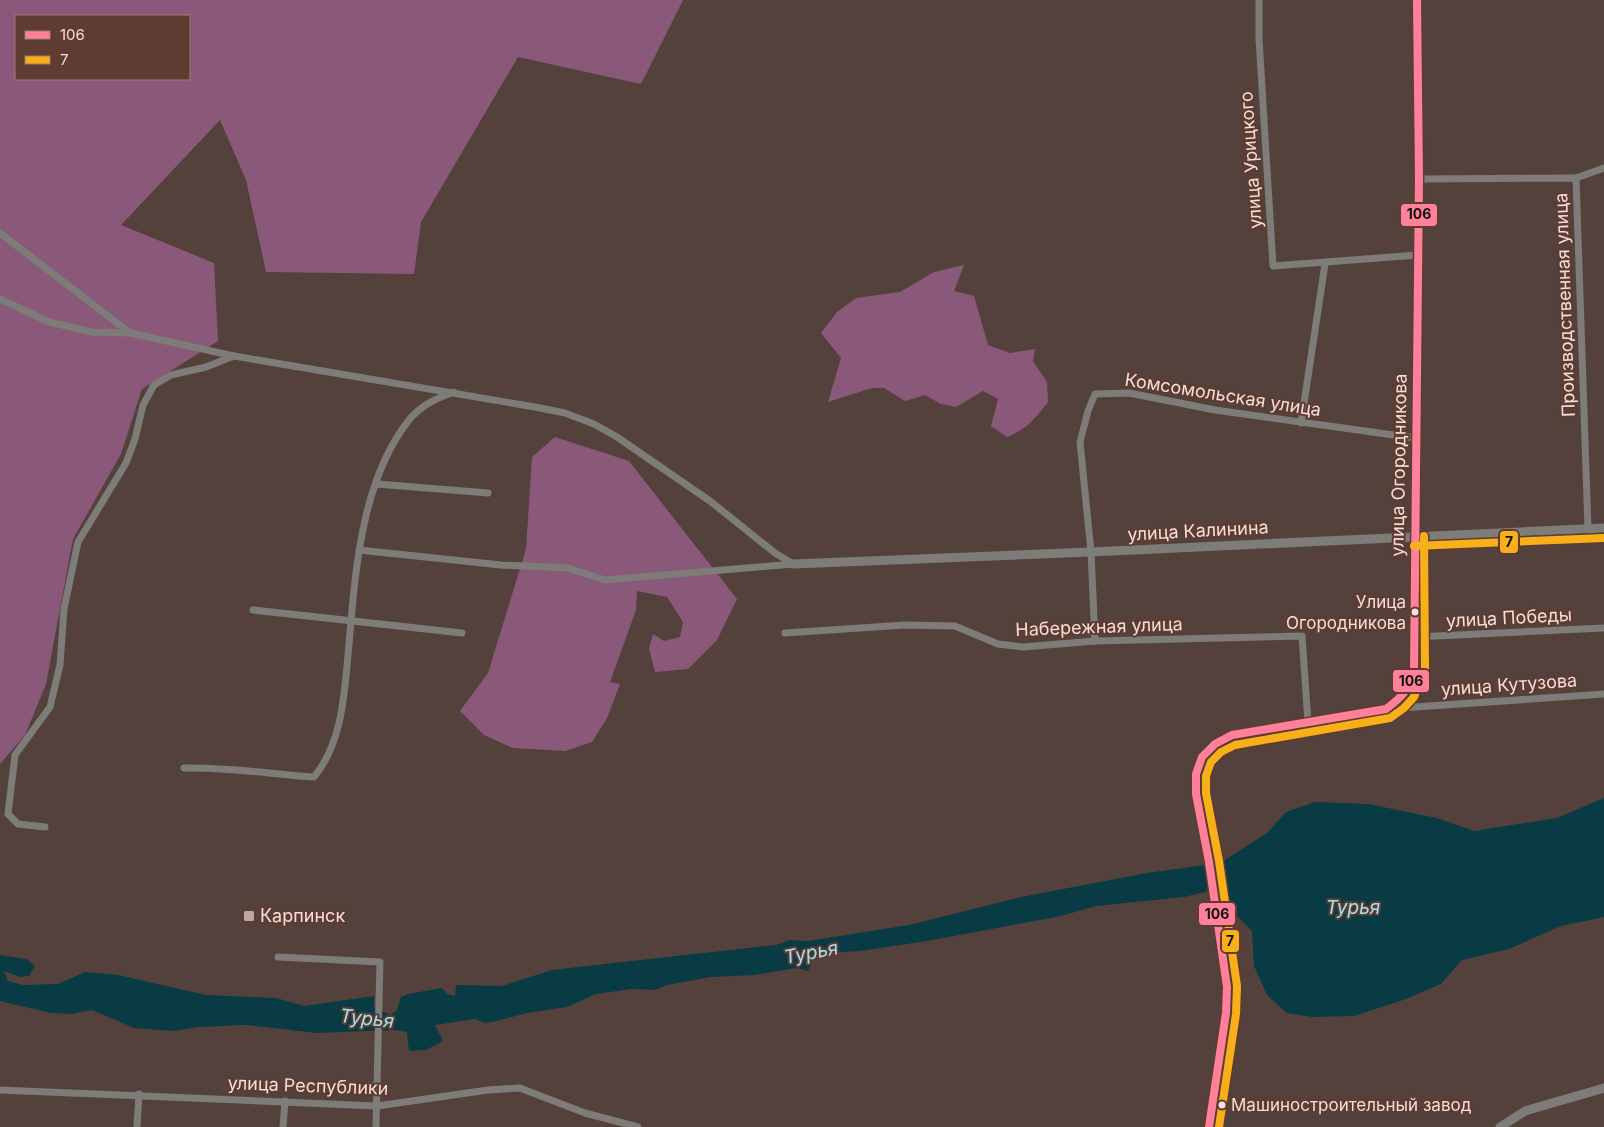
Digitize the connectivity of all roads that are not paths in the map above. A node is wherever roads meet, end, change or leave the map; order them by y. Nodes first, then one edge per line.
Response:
1 (1259, 0) edge
2 (1417, 0) edge
3 (1604, 168) edge
4 (1576, 178) junction
5 (1419, 179) junction
6 (0, 233) edge
7 (1418, 255) junction
8 (1325, 264) junction
9 (0, 299) edge
10 (130, 333) junction
11 (234, 356) junction
12 (454, 392) junction
13 (1301, 423) junction
14 (1416, 438) junction
15 (376, 484) junction
16 (488, 493) dead end
17 (1588, 528) junction
18 (1604, 528) edge
19 (1414, 536) junction
20 (359, 550) junction
21 (1091, 552) junction
22 (793, 564) junction
23 (252, 610) dead end
24 (351, 621) junction
25 (1604, 628) edge
26 (462, 633) dead end
27 (785, 633) dead end
28 (1415, 637) junction
29 (1095, 641) junction
30 (1604, 694) edge
31 (1386, 709) junction
32 (1308, 722) junction
33 (184, 768) dead end
34 (45, 827) dead end
35 (278, 956) dead end
36 (1604, 1088) edge
37 (0, 1090) edge
38 (139, 1094) junction
39 (285, 1101) junction
40 (377, 1106) junction
41 (137, 1127) edge
42 (283, 1127) edge
43 (376, 1127) edge
44 (638, 1127) edge
45 (1209, 1127) edge
46 (1500, 1127) edge

1 - 8 street, улица Урицкого
2 - 5 street, улица Огородникова
3 - 4 street
4 - 5 street, Производственная улица
4 - 17 street, Производственная улица
5 - 7 street, улица Огородникова
6 - 10 street
7 - 8 street, улица Урицкого
7 - 14 street, улица Огородникова
8 - 13 street
9 - 10 street
10 - 11 street
11 - 12 street
11 - 34 street
12 - 15 street
12 - 22 street
13 - 14 street, Комсомольская улица
13 - 21 street, Комсомольская улица
14 - 19 street, улица Огородникова
15 - 16 street
15 - 20 street
17 - 18 street, улица Калинина
17 - 19 street, улица Калинина
19 - 21 street, улица Калинина
19 - 28 street, улица Огородникова
20 - 22 street
20 - 24 street
21 - 22 street, улица Калинина
21 - 29 street, Комсомольская улица
23 - 24 street
24 - 26 street
24 - 33 street
25 - 28 street, улица Победы
27 - 29 street, Набережная улица
28 - 31 street, улица Огородникова
29 - 32 street, Набережная улица
30 - 31 street, улица Кутузова
31 - 32 street, улица Огородникова
32 - 45 street, улица Огородникова
35 - 40 street
36 - 46 street
37 - 38 street, улица Республики
38 - 39 street, улица Республики
38 - 41 street
39 - 40 street, улица Республики
39 - 42 street
40 - 43 street
40 - 44 street, улица Республики

